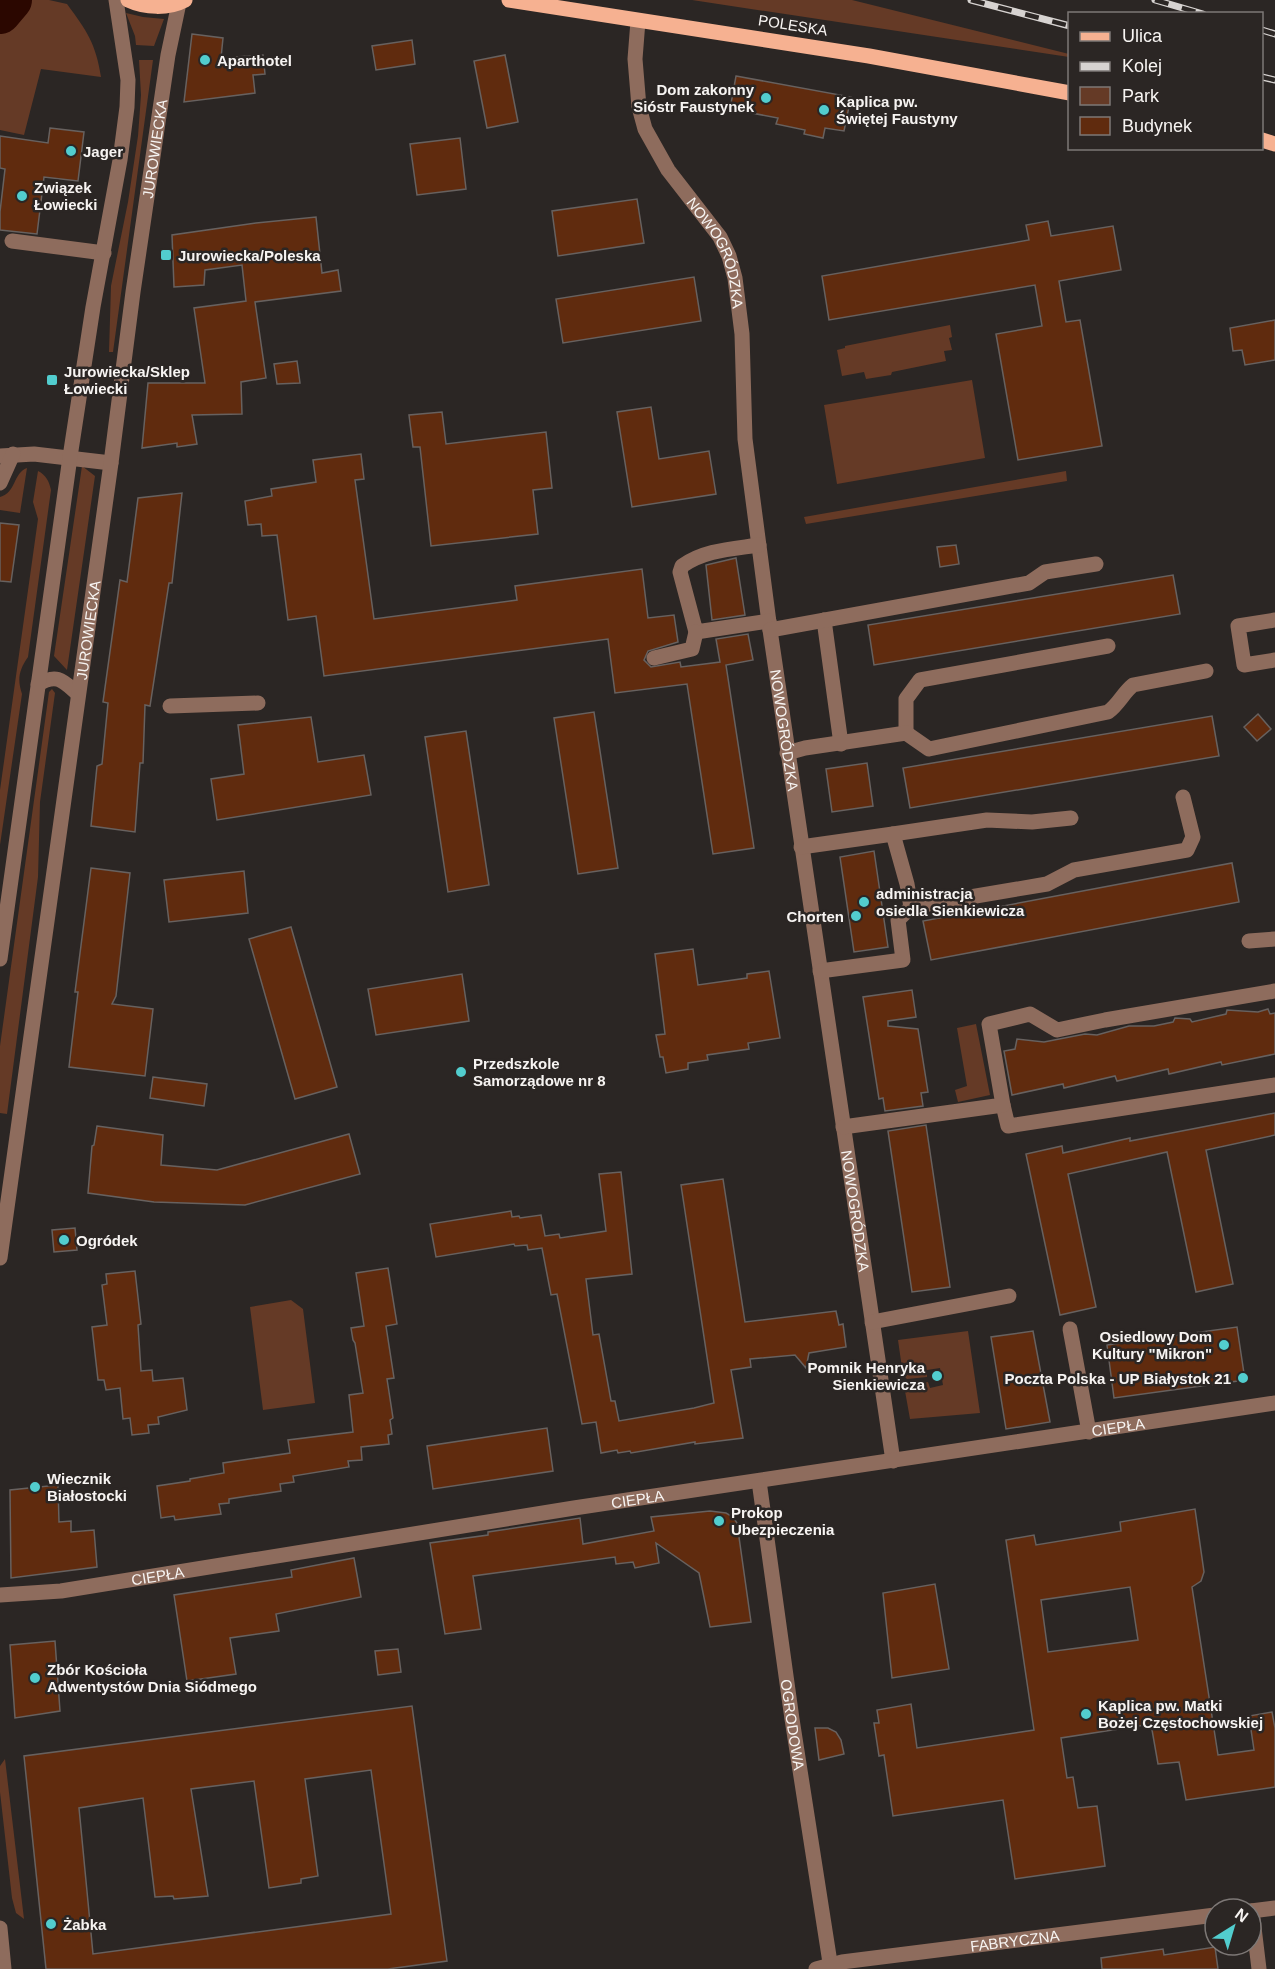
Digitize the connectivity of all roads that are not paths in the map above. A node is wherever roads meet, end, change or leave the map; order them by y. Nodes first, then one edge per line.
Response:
1 (116, 0) edge
2 (128, 0) edge
3 (510, 0) edge
4 (182, 2) edge
5 (638, 21) junction
6 (1068, 93) edge
7 (12, 241) dead end
8 (104, 253) junction
9 (6, 455) edge
10 (70, 457) junction
11 (111, 463) junction
12 (0, 483) edge
13 (759, 545) junction
14 (1096, 564) dead end
15 (824, 620) junction
16 (1275, 620) edge
17 (769, 625) junction
18 (696, 632) junction
19 (1108, 646) dead end
20 (654, 658) dead end
21 (1275, 660) edge
22 (1206, 671) dead end
23 (38, 684) junction
24 (78, 694) junction
25 (258, 703) dead end
26 (170, 706) dead end
27 (906, 733) junction
28 (841, 744) junction
29 (788, 753) junction
30 (1183, 797) dead end
31 (1071, 818) dead end
32 (893, 834) junction
33 (801, 847) junction
34 (911, 907) junction
35 (1275, 939) edge
36 (1250, 941) dead end
37 (0, 959) edge
38 (820, 971) junction
39 (1275, 991) edge
40 (1275, 1085) edge
41 (1003, 1105) junction
42 (843, 1127) junction
43 (0, 1258) edge
44 (1009, 1296) dead end
45 (872, 1322) junction
46 (1070, 1329) dead end
47 (1275, 1403) edge
48 (1089, 1432) junction
49 (893, 1461) junction
50 (759, 1481) junction
51 (0, 1595) edge
52 (1203, 1917) edge
53 (0, 1928) edge
54 (825, 1968) edge
55 (4, 1969) edge

1 - 8 street
2 - 4 main road
3 - 5 main road, POLESKA
4 - 11 street, JUROWIECKA
5 - 6 main road, POLESKA
5 - 13 street, NOWOGRÓDZKA
7 - 8 street
8 - 10 street
9 - 10 street
9 - 12 street
10 - 11 street
10 - 23 street
11 - 24 street, JUROWIECKA
13 - 17 street, NOWOGRÓDZKA
13 - 18 street
14 - 15 street
15 - 17 street
15 - 28 street
16 - 21 street
17 - 18 street
17 - 29 street, NOWOGRÓDZKA
18 - 20 street
19 - 27 street
22 - 27 street
23 - 24 street
23 - 37 street
24 - 43 street, JUROWIECKA
25 - 26 street
27 - 28 street
28 - 29 street
29 - 33 street, NOWOGRÓDZKA
30 - 34 street
31 - 32 street
32 - 33 street
32 - 34 street
33 - 38 street, NOWOGRÓDZKA
34 - 38 street
35 - 36 street
38 - 42 street, NOWOGRÓDZKA
39 - 41 street
40 - 41 street
41 - 42 street
42 - 45 street, NOWOGRÓDZKA
44 - 45 street
45 - 49 street, NOWOGRÓDZKA
46 - 48 street
47 - 48 street, CIEPŁA
48 - 49 street, CIEPŁA
49 - 50 street, CIEPŁA
50 - 51 street, CIEPŁA
50 - 54 street, OGRODOWA
52 - 54 street, FABRYCZNA
53 - 55 street

